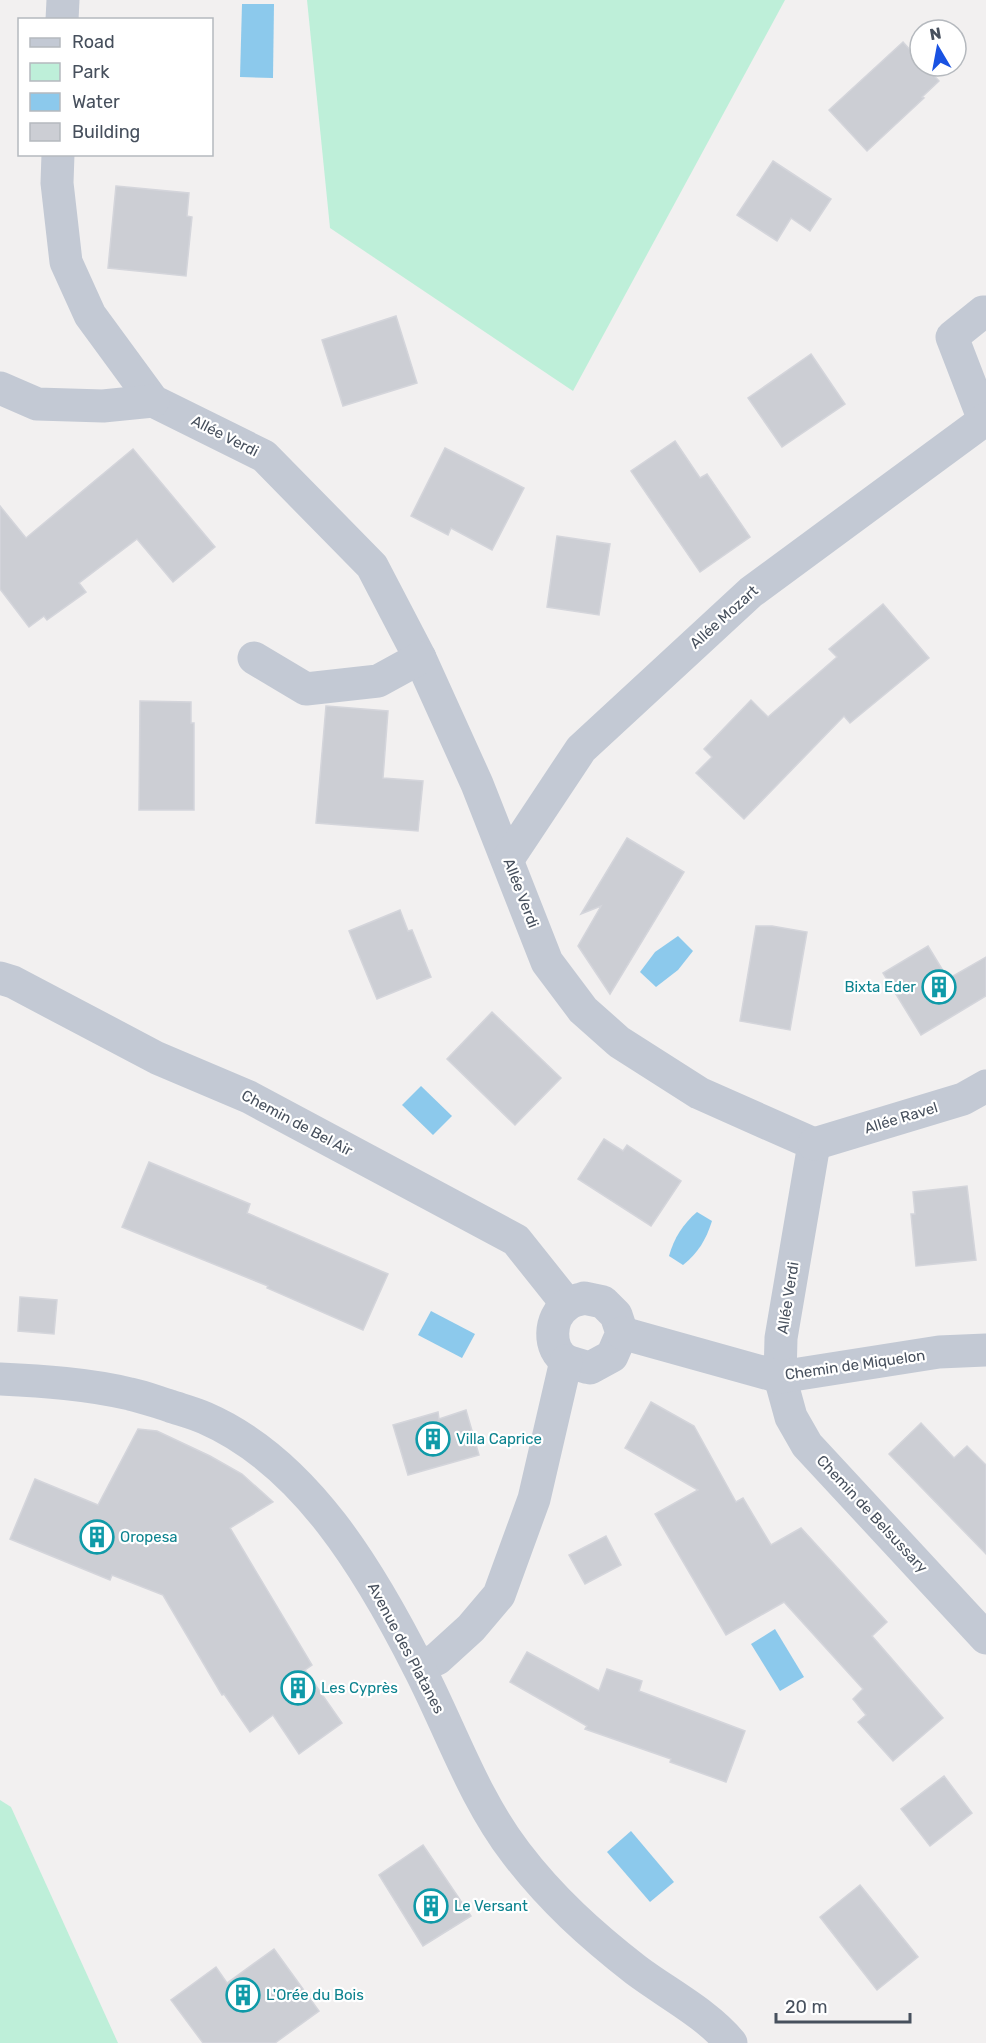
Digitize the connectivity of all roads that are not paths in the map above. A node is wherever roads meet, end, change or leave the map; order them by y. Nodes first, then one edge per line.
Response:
1 (63, 0) edge
2 (62, 18) edge
3 (58, 156) edge
4 (986, 312) edge
5 (0, 388) edge
6 (153, 401) junction
7 (985, 419) edge
8 (254, 658) dead end
9 (420, 658) junction
10 (508, 859) junction
11 (0, 978) edge
12 (986, 1086) edge
13 (814, 1144) junction
14 (567, 1304) junction
15 (622, 1333) junction
16 (986, 1350) edge
17 (566, 1361) junction
18 (780, 1377) junction
19 (0, 1379) edge
20 (986, 1638) edge
21 (419, 1667) junction
22 (731, 2043) edge

1 - 2 street
3 - 6 street, Allée Verdi
4 - 7 street, Allée Mozart
5 - 6 street
6 - 9 street, Allée Verdi
7 - 10 street, Allée Mozart
8 - 9 street
9 - 10 street, Allée Verdi
10 - 13 street, Allée Verdi
11 - 14 street, Chemin de Bel Air
12 - 13 street, Allée Ravel
13 - 18 street, Allée Verdi
14 - 15 street
14 - 17 street
15 - 17 street
15 - 18 street, Chemin de Miquelon
16 - 18 street, Chemin de Miquelon
17 - 21 street
18 - 20 street, Chemin de Belsussary
19 - 21 street, Avenue des Platanes
21 - 22 street, Avenue des Platanes

